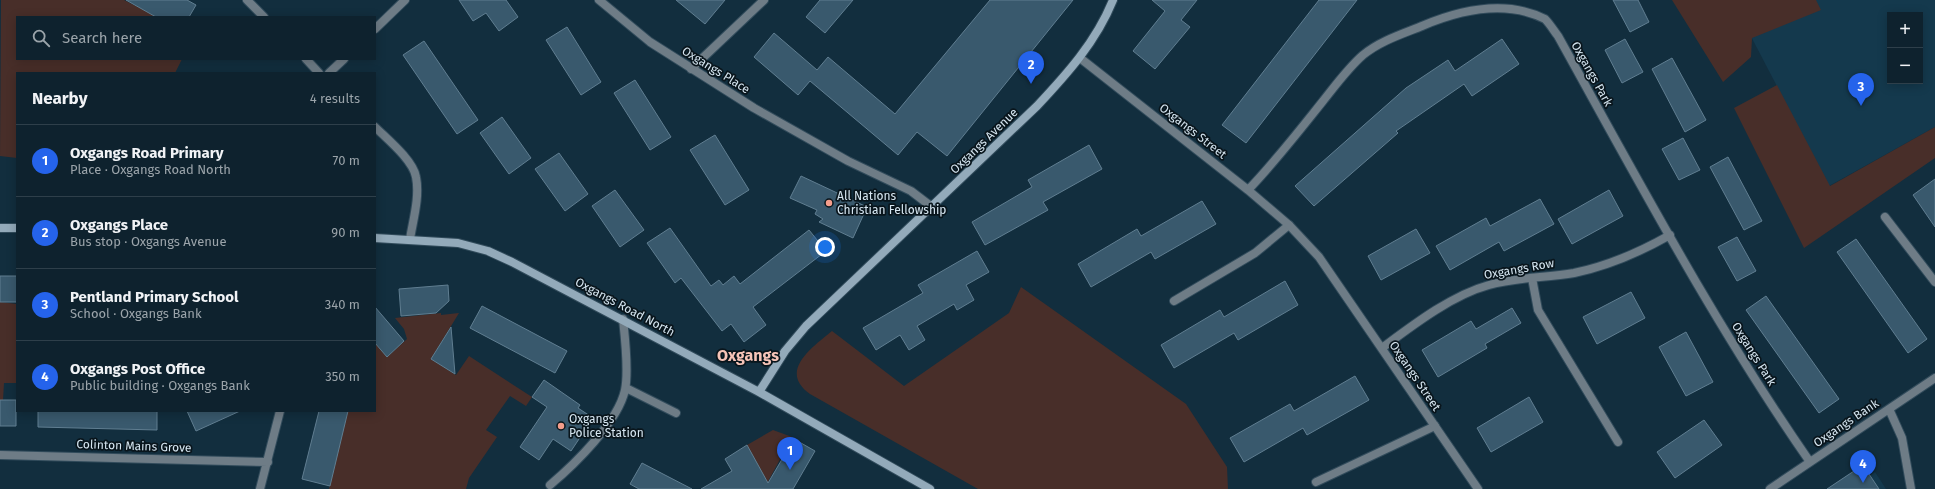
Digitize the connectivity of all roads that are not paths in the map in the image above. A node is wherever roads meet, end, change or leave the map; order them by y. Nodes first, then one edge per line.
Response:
1 (247, 0) edge
2 (405, 0) edge
3 (599, 0) edge
4 (764, 0) edge
5 (1113, 0) edge
6 (1483, 1) edge
7 (263, 16) edge
8 (376, 28) edge
9 (1080, 58) junction
10 (307, 60) edge
11 (343, 60) edge
12 (691, 69) junction
13 (318, 72) edge
14 (330, 72) edge
15 (376, 128) edge
16 (1248, 190) junction
17 (932, 207) junction
18 (1885, 217) dead end
19 (1289, 225) junction
20 (0, 228) edge
21 (16, 228) edge
22 (1670, 235) junction
23 (376, 238) edge
24 (410, 239) junction
25 (1532, 278) junction
26 (1935, 282) edge
27 (1174, 301) dead end
28 (623, 319) junction
29 (1382, 348) junction
30 (1935, 378) edge
31 (626, 388) junction
32 (759, 392) junction
33 (1889, 409) junction
34 (280, 412) edge
35 (676, 413) dead end
36 (1435, 426) junction
37 (1618, 442) dead end
38 (0, 455) edge
39 (268, 462) junction
40 (1810, 462) junction
41 (1316, 482) dead end
42 (550, 488) edge
43 (260, 489) edge
44 (930, 489) edge
45 (1478, 489) edge
46 (1770, 489) edge
47 (1911, 489) edge

1 - 7 street
2 - 8 street
3 - 12 street, Oxgangs Place
4 - 12 street
5 - 9 street, Oxgangs Avenue
6 - 16 street, Oxgangs Park
6 - 22 street, Oxgangs Park
9 - 16 street, Oxgangs Street
9 - 17 street, Oxgangs Avenue
10 - 13 street
11 - 14 street
12 - 17 street, Oxgangs Place
15 - 24 street
16 - 19 street, Oxgangs Street
17 - 32 street, Oxgangs Avenue
18 - 26 street
19 - 27 street
19 - 29 street, Oxgangs Street
20 - 21 street
22 - 25 street, Oxgangs Row
22 - 40 street, Oxgangs Park
23 - 24 street, Oxgangs Road North
24 - 28 street, Oxgangs Road North
25 - 29 street, Oxgangs Row
25 - 37 street
28 - 31 street
28 - 32 street, Oxgangs Road North
29 - 36 street, Oxgangs Street
30 - 33 street, Oxgangs Bank
31 - 35 street
31 - 42 street
32 - 44 street, Oxgangs Road North
33 - 40 street, Oxgangs Bank
33 - 47 street
34 - 39 street
36 - 41 street, Oxgangs Street
36 - 45 street, Oxgangs Street
38 - 39 street, Colinton Mains Grove
39 - 43 street
40 - 46 street, Oxgangs Bank

